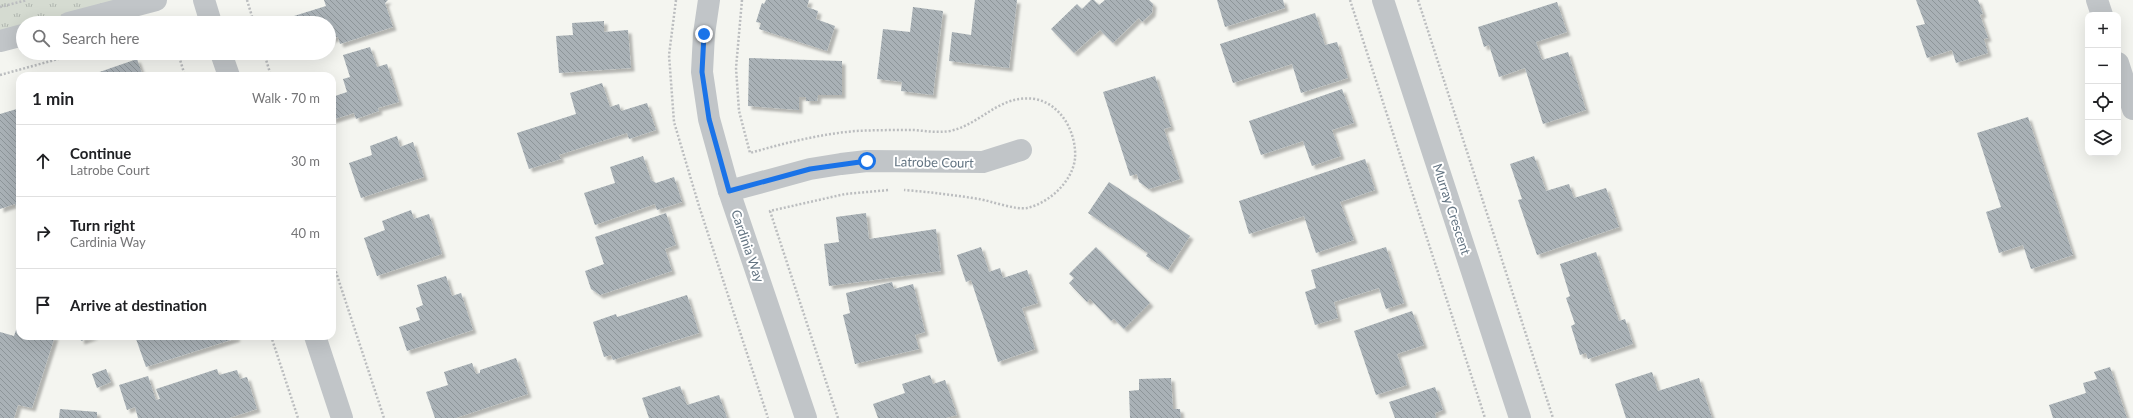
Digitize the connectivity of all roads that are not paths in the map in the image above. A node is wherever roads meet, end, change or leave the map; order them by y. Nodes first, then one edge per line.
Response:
1 (156, 0) edge
2 (204, 0) edge
3 (709, 0) edge
4 (1383, 0) edge
5 (2097, 0) edge
6 (2101, 12) edge
7 (95, 16) edge
8 (210, 16) edge
9 (16, 37) edge
10 (0, 41) edge
11 (223, 60) edge
12 (228, 72) edge
13 (2121, 72) edge
14 (2133, 109) edge
15 (1022, 150) dead end
16 (729, 191) junction
17 (315, 340) edge
18 (342, 418) edge
19 (806, 418) edge
20 (1520, 418) edge

1 - 7 street
2 - 8 street
3 - 16 street, Cardinia Way
4 - 20 street, Murray Crescent
5 - 6 street
9 - 10 street
11 - 12 street
13 - 14 street
15 - 16 street, Latrobe Court
16 - 19 street, Cardinia Way
17 - 18 street

